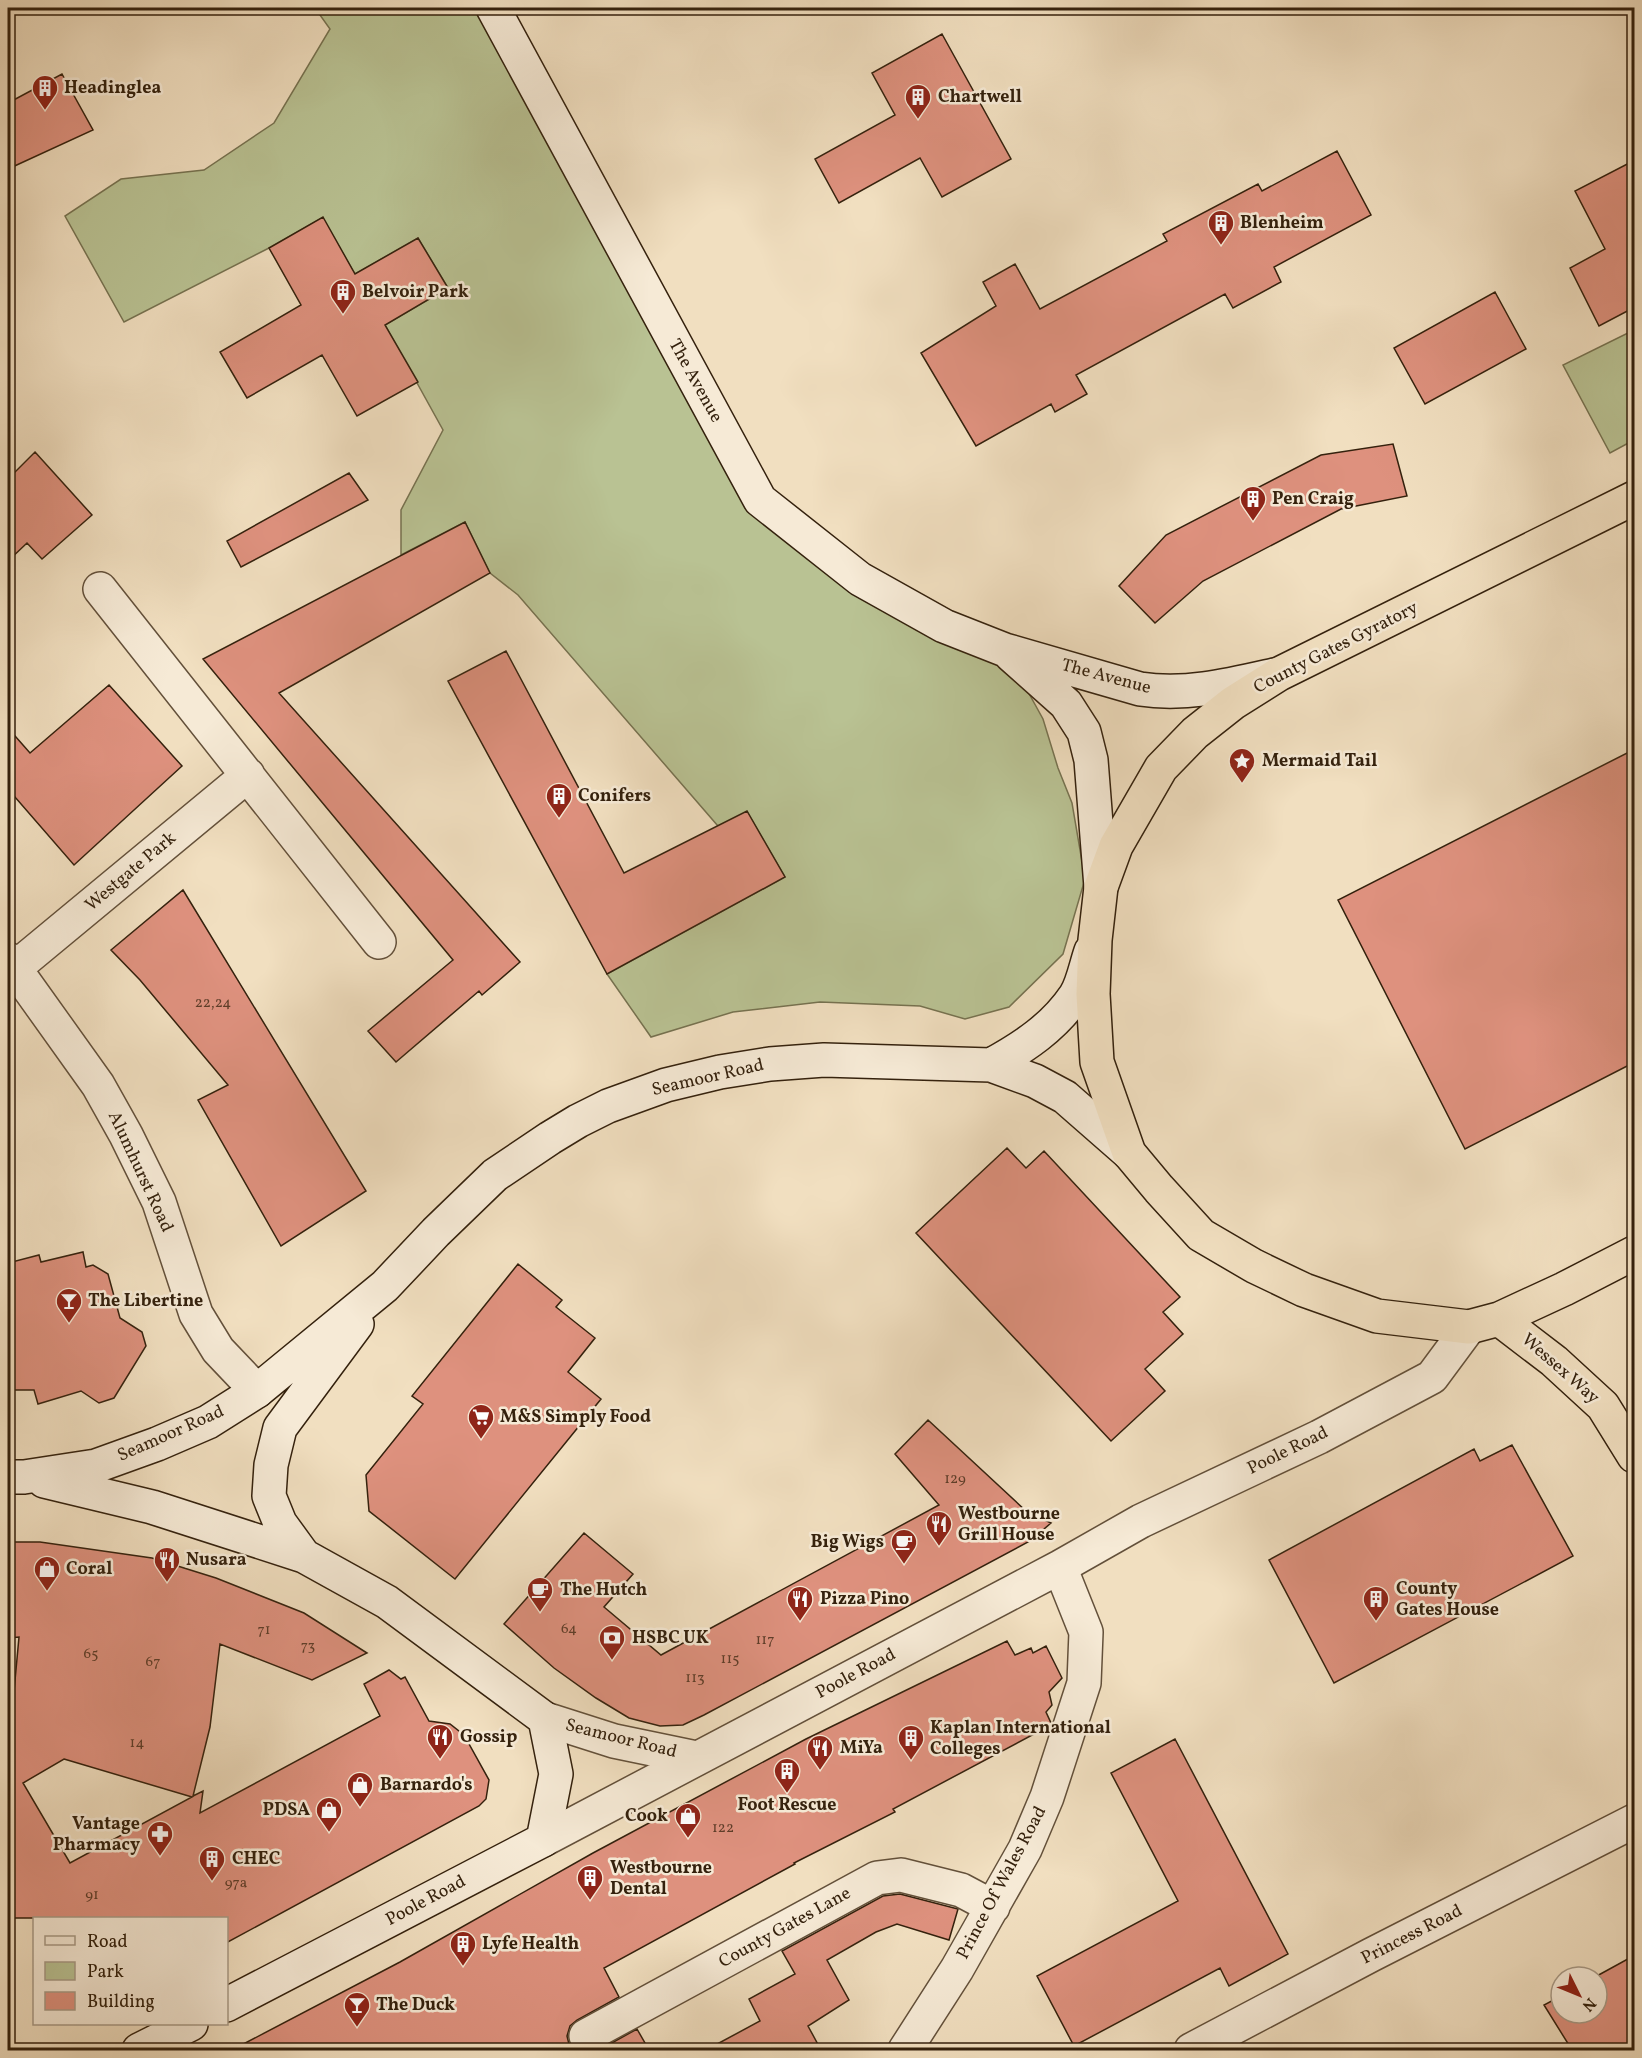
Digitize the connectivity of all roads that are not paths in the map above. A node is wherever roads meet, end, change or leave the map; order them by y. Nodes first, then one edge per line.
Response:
1 (493, 8) edge
2 (1635, 498) edge
3 (100, 589) dead end
4 (1005, 650) junction
5 (1279, 674) junction
6 (248, 775) junction
7 (1101, 888) junction
8 (1095, 940) junction
9 (380, 942) dead end
10 (11, 963) edge
11 (992, 1065) junction
12 (1129, 1153) junction
13 (1635, 1253) edge
14 (384, 1286) junction
15 (1484, 1323) junction
16 (257, 1391) junction
17 (1635, 1456) edge
18 (16, 1477) edge
19 (304, 1556) junction
20 (1060, 1567) junction
21 (545, 1719) junction
22 (696, 1758) junction
23 (1635, 1821) edge
24 (543, 1840) junction
25 (993, 1907) junction
26 (228, 2004) edge
27 (189, 2025) edge
28 (586, 2036) dead end
29 (139, 2050) edge
30 (905, 2050) edge
31 (1191, 2050) edge

1 - 4 street, The Avenue
2 - 5 highway, County Gates Gyratory
3 - 6 street
4 - 5 street, The Avenue
4 - 7 street, The Avenue
5 - 7 highway, County Gates Gyratory
6 - 9 street
6 - 10 street, Westgate Park
7 - 8 highway, County Gates Gyratory
8 - 11 street
8 - 12 highway, County Gates Gyratory
10 - 16 street, Alumhurst Road
11 - 12 street, Seamoor Road
11 - 14 street, Seamoor Road
12 - 15 highway, County Gates Gyratory
13 - 15 highway
14 - 16 street, Seamoor Road
14 - 19 street, Seamoor Road
15 - 17 highway, Wessex Way
15 - 20 street, Poole Road
16 - 18 street, Seamoor Road
18 - 19 street, Seamoor Road
19 - 21 street, Seamoor Road
20 - 22 street, Poole Road
20 - 25 street, Prince Of Wales Road
21 - 22 street, Seamoor Road
21 - 24 street, Seamoor Road
22 - 24 street, Poole Road
23 - 31 street, Princess Road
24 - 26 street, Poole Road
25 - 28 street, County Gates Lane
25 - 30 street, Prince Of Wales Road
27 - 29 street

